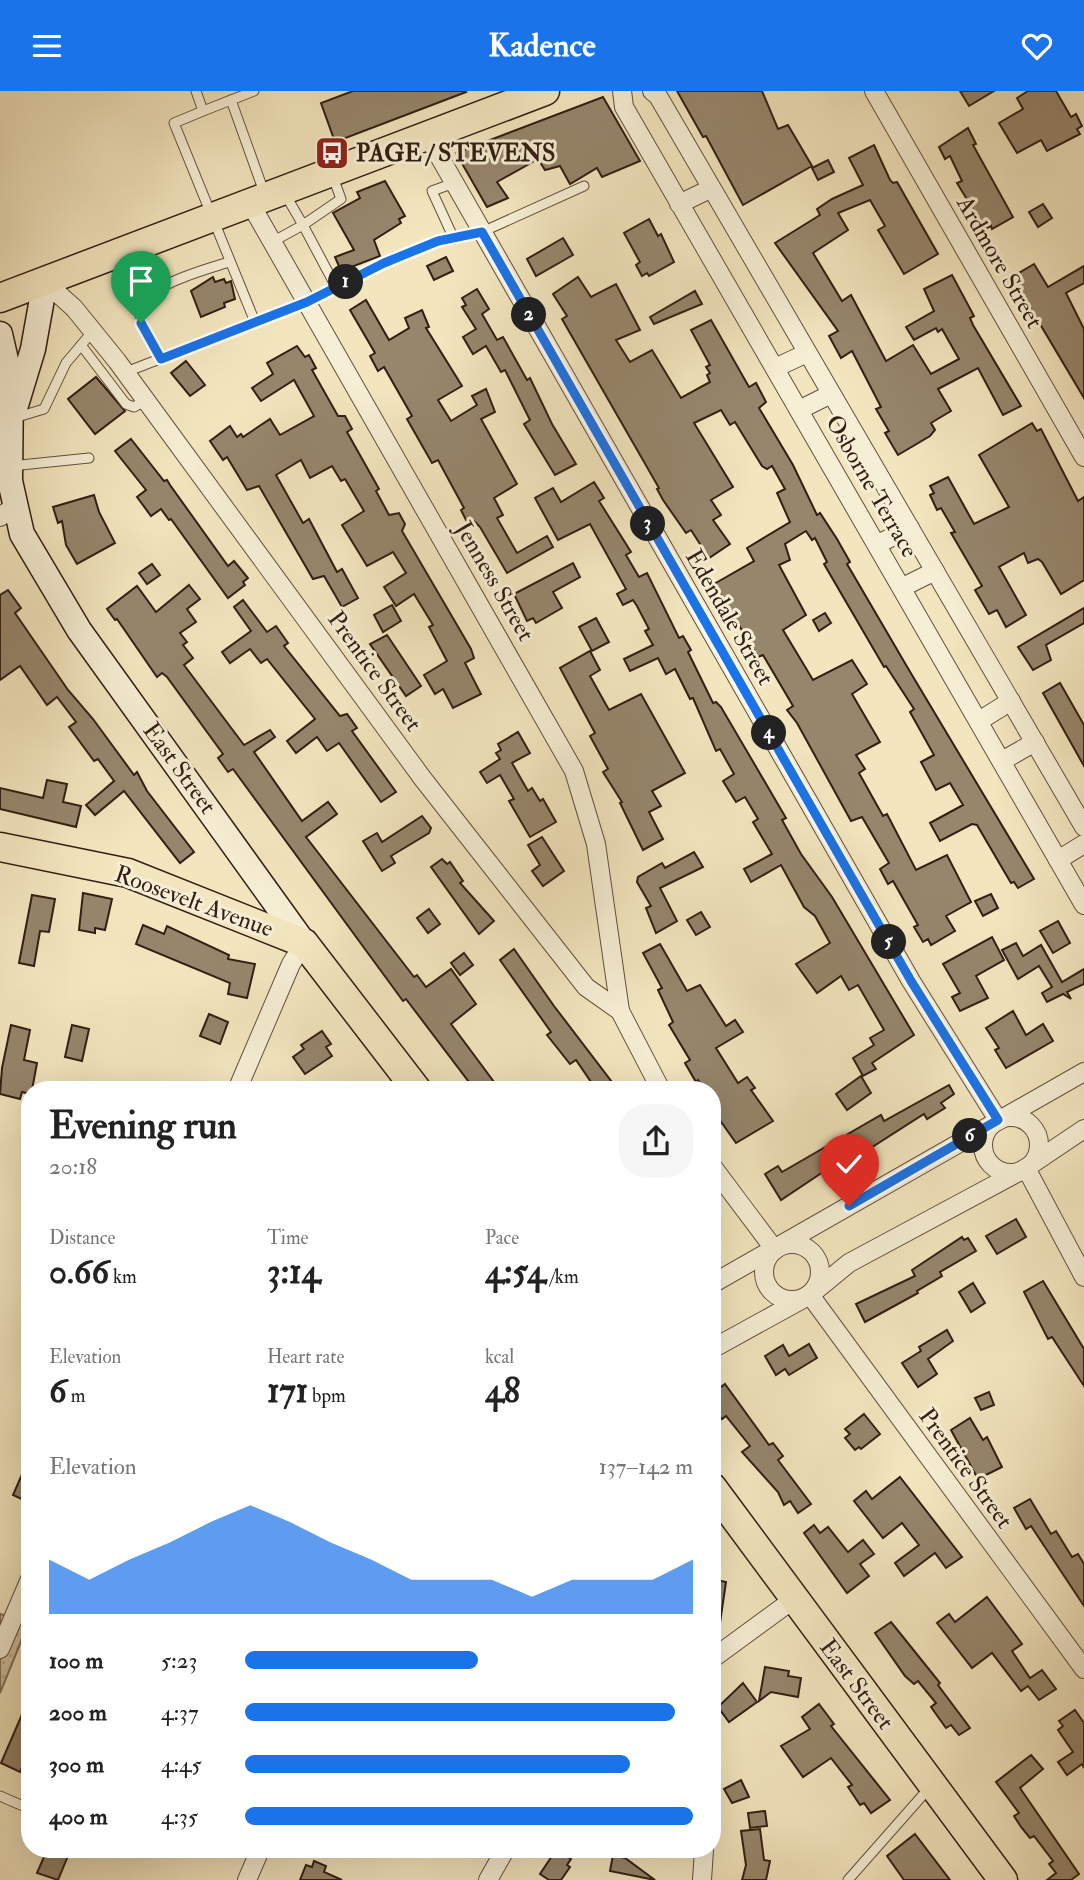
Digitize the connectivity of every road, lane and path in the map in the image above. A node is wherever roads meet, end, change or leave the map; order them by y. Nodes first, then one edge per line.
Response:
1 (195, 91) edge
2 (254, 91) edge
3 (545, 91) edge
4 (622, 91) edge
5 (652, 91) edge
6 (874, 91) edge
7 (231, 100) junction
8 (203, 111) junction
9 (427, 135) junction
10 (331, 172) junction
11 (454, 183) junction
12 (584, 186) dead end
13 (710, 189) junction
14 (266, 197) junction
15 (679, 204) junction
16 (211, 219) junction
17 (303, 225) junction
18 (482, 232) junction
19 (454, 239) junction
20 (272, 242) junction
21 (229, 262) junction
22 (45, 282) junction
23 (336, 287) junction
24 (0, 298) edge
25 (307, 302) junction
26 (256, 321) junction
27 (93, 331) junction
28 (0, 334) edge
29 (81, 345) junction
30 (807, 353) junction
31 (161, 359) junction
32 (775, 368) junction
33 (125, 372) junction
34 (831, 394) junction
35 (146, 400) junction
36 (799, 410) junction
37 (5, 417) edge
38 (1084, 457) edge
39 (89, 458) dead end
40 (6, 472) edge
41 (7, 512) edge
42 (910, 528) junction
43 (878, 544) junction
44 (935, 571) junction
45 (903, 587) junction
46 (1012, 701) junction
47 (979, 721) junction
48 (1035, 742) junction
49 (1002, 761) junction
50 (1084, 827) edge
51 (1084, 844) edge
52 (2, 854) edge
53 (1058, 860) junction
54 (1082, 897) edge
55 (304, 943) junction
56 (620, 1011) junction
57 (1084, 1072) edge
58 (241, 1081) edge
59 (410, 1081) edge
60 (656, 1081) edge
61 (998, 1120) junction
62 (1084, 1129) edge
63 (1026, 1168) junction
64 (721, 1178) edge
65 (775, 1249) junction
66 (1084, 1277) edge
67 (721, 1279) edge
68 (810, 1295) junction
69 (721, 1344) edge
70 (721, 1499) edge
71 (794, 1599) junction
72 (21, 1600) edge
73 (0, 1649) edge
74 (721, 1652) edge
75 (1084, 1669) edge
76 (932, 1784) junction
77 (0, 1796) edge
78 (21, 1805) edge
79 (257, 1858) edge
80 (500, 1858) edge
81 (703, 1858) edge
82 (247, 1880) edge
83 (488, 1880) edge
84 (702, 1880) edge
85 (848, 1880) edge
86 (1003, 1880) edge

1 - 8 lane
2 - 7 lane
3 - 9 main road
4 - 15 street, Osborne Terrace
5 - 13 street, Osborne Terrace
6 - 38 street, Ardmore Street
7 - 8 lane
7 - 14 lane
8 - 16 lane
9 - 10 main road
9 - 11 street, Edendale Street
10 - 14 main road
10 - 17 lane
11 - 18 street, Edendale Street
11 - 19 lane
12 - 18 lane
13 - 15 street
13 - 30 street, Osborne Terrace
14 - 16 main road
14 - 17 lane
14 - 20 street, Jenness Street
15 - 32 street, Osborne Terrace
16 - 21 lane
16 - 22 main road
17 - 20 lane
17 - 23 lane
18 - 19 lane
18 - 61 street, Edendale Street
19 - 23 lane
20 - 25 street, Jenness Street
21 - 26 lane
21 - 31 lane
22 - 24 main road
22 - 27 street, Prentice Street
22 - 37 main road, East Street
23 - 25 lane
25 - 26 lane
25 - 56 street, Jenness Street
26 - 31 lane
27 - 29 lane
27 - 33 street, Prentice Street
28 - 37 main road, East Street
29 - 35 lane
29 - 37 lane
30 - 32 street
30 - 34 street, Osborne Terrace
31 - 33 lane
32 - 36 street, Osborne Terrace
33 - 35 street, Prentice Street
34 - 36 street
34 - 42 street, Osborne Terrace
35 - 56 street, Prentice Street
36 - 43 street, Osborne Terrace
37 - 40 main road, East Street
39 - 40 lane
40 - 41 main road, East Street
41 - 55 main road, East Street
42 - 43 street
42 - 44 street, Osborne Terrace
43 - 45 street, Osborne Terrace
44 - 45 street
44 - 46 street, Osborne Terrace
45 - 47 street, Osborne Terrace
46 - 47 street
46 - 48 street, Osborne Terrace
47 - 49 street, Osborne Terrace
48 - 49 street
48 - 50 street, Osborne Terrace
49 - 53 street, Osborne Terrace
51 - 53 street
52 - 55 main road, Roosevelt Avenue
53 - 54 street, Osborne Terrace
55 - 58 street
55 - 59 main road, East Street
56 - 60 street, Prentice Street
57 - 61 street
61 - 63 street
61 - 63 street
61 - 65 street
62 - 63 street
63 - 66 street
63 - 68 street
64 - 65 street
65 - 67 street
65 - 68 street
65 - 68 street
68 - 69 street
68 - 75 street, Prentice Street
70 - 71 main road, East Street
71 - 74 street
71 - 76 main road, East Street
72 - 73 street
76 - 85 lane
76 - 86 main road, East Street
77 - 78 lane
79 - 82 street
80 - 83 street
81 - 84 street

